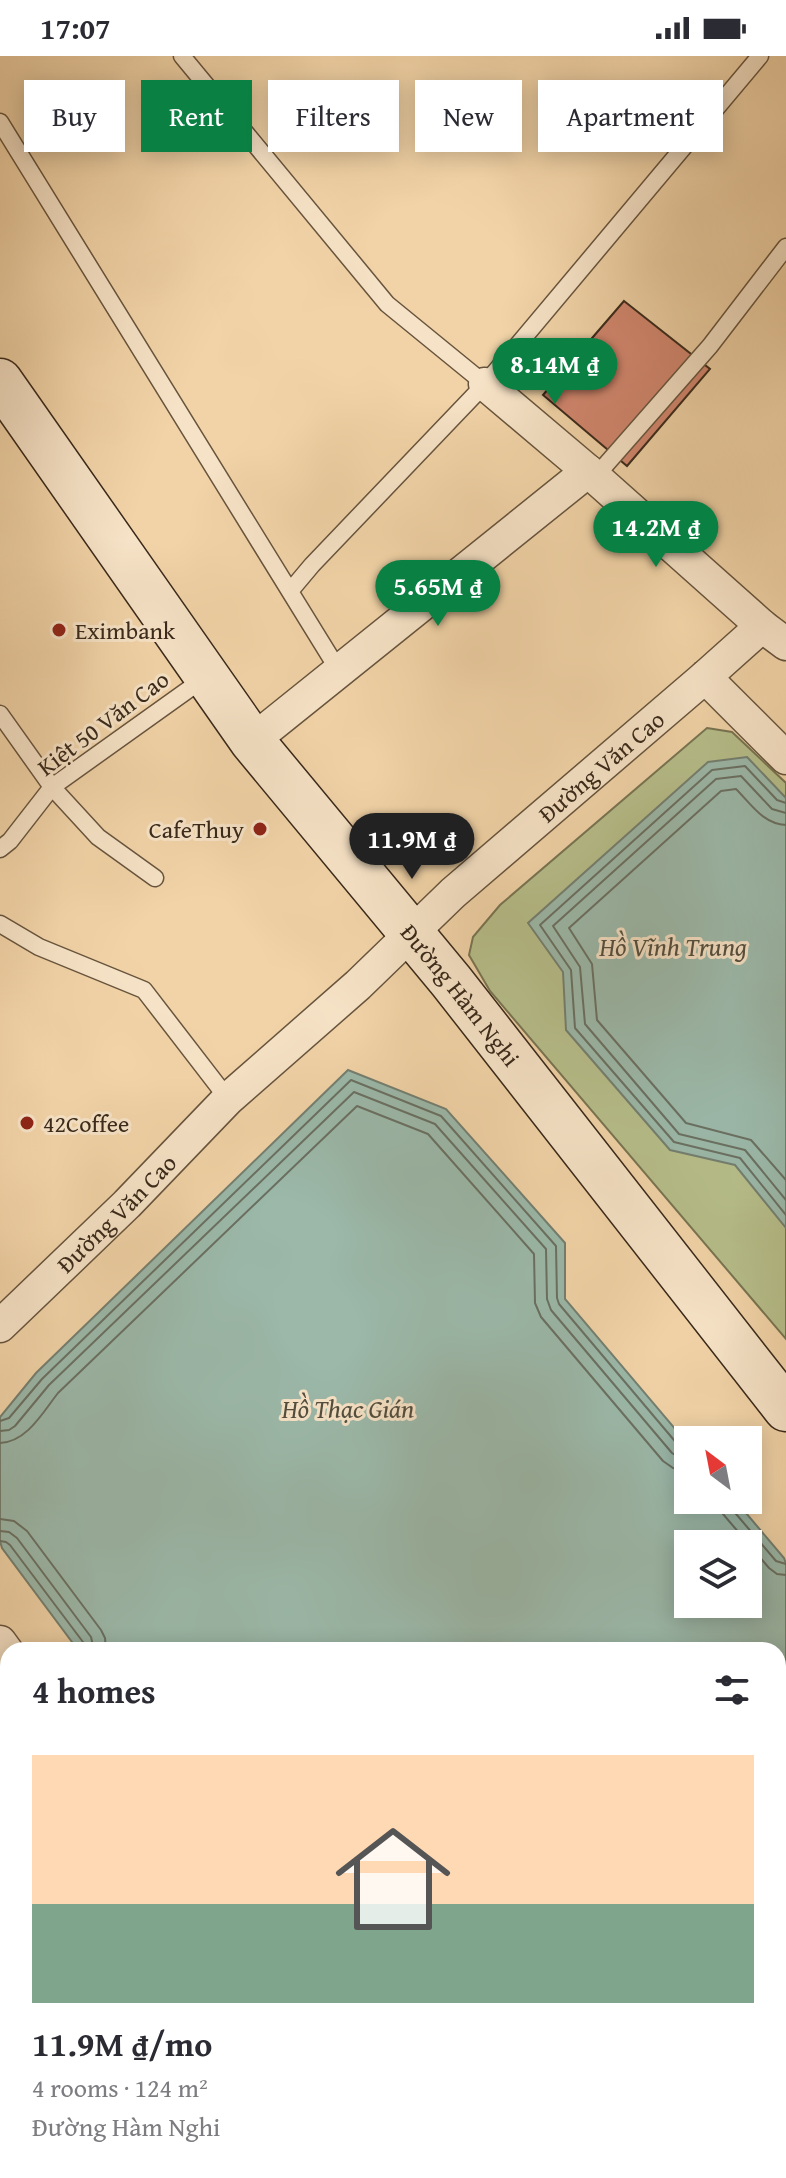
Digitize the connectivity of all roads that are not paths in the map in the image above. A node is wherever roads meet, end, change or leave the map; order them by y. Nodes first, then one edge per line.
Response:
1 (182, 56) edge
2 (760, 56) edge
3 (0, 122) edge
4 (786, 247) edge
5 (0, 381) edge
6 (485, 384) junction
7 (592, 474) junction
8 (291, 590) junction
9 (774, 635) edge
10 (339, 671) junction
11 (207, 676) junction
12 (705, 677) junction
13 (0, 714) edge
14 (252, 741) junction
15 (786, 758) edge
16 (52, 787) junction
17 (0, 849) edge
18 (155, 878) dead end
19 (0, 924) edge
20 (412, 933) junction
21 (228, 1099) junction
22 (0, 1326) edge
23 (786, 1409) edge

1 - 6 lane
2 - 6 lane
3 - 8 lane
4 - 7 lane
5 - 11 main road, Đường Hàm Nghi
6 - 7 street
6 - 8 lane
7 - 9 street
7 - 10 street
8 - 10 lane
9 - 12 street, Đường Văn Cao
10 - 14 street
11 - 14 main road, Đường Hàm Nghi
11 - 16 lane, Kiệt 50 Văn Cao
12 - 15 street
12 - 20 street, Đường Văn Cao
13 - 16 lane
14 - 20 main road, Đường Hàm Nghi
16 - 17 lane, Kiệt 50 Văn Cao
16 - 18 lane
19 - 21 lane
20 - 21 street, Đường Văn Cao
20 - 23 main road, Đường Hàm Nghi
21 - 22 street, Đường Văn Cao

